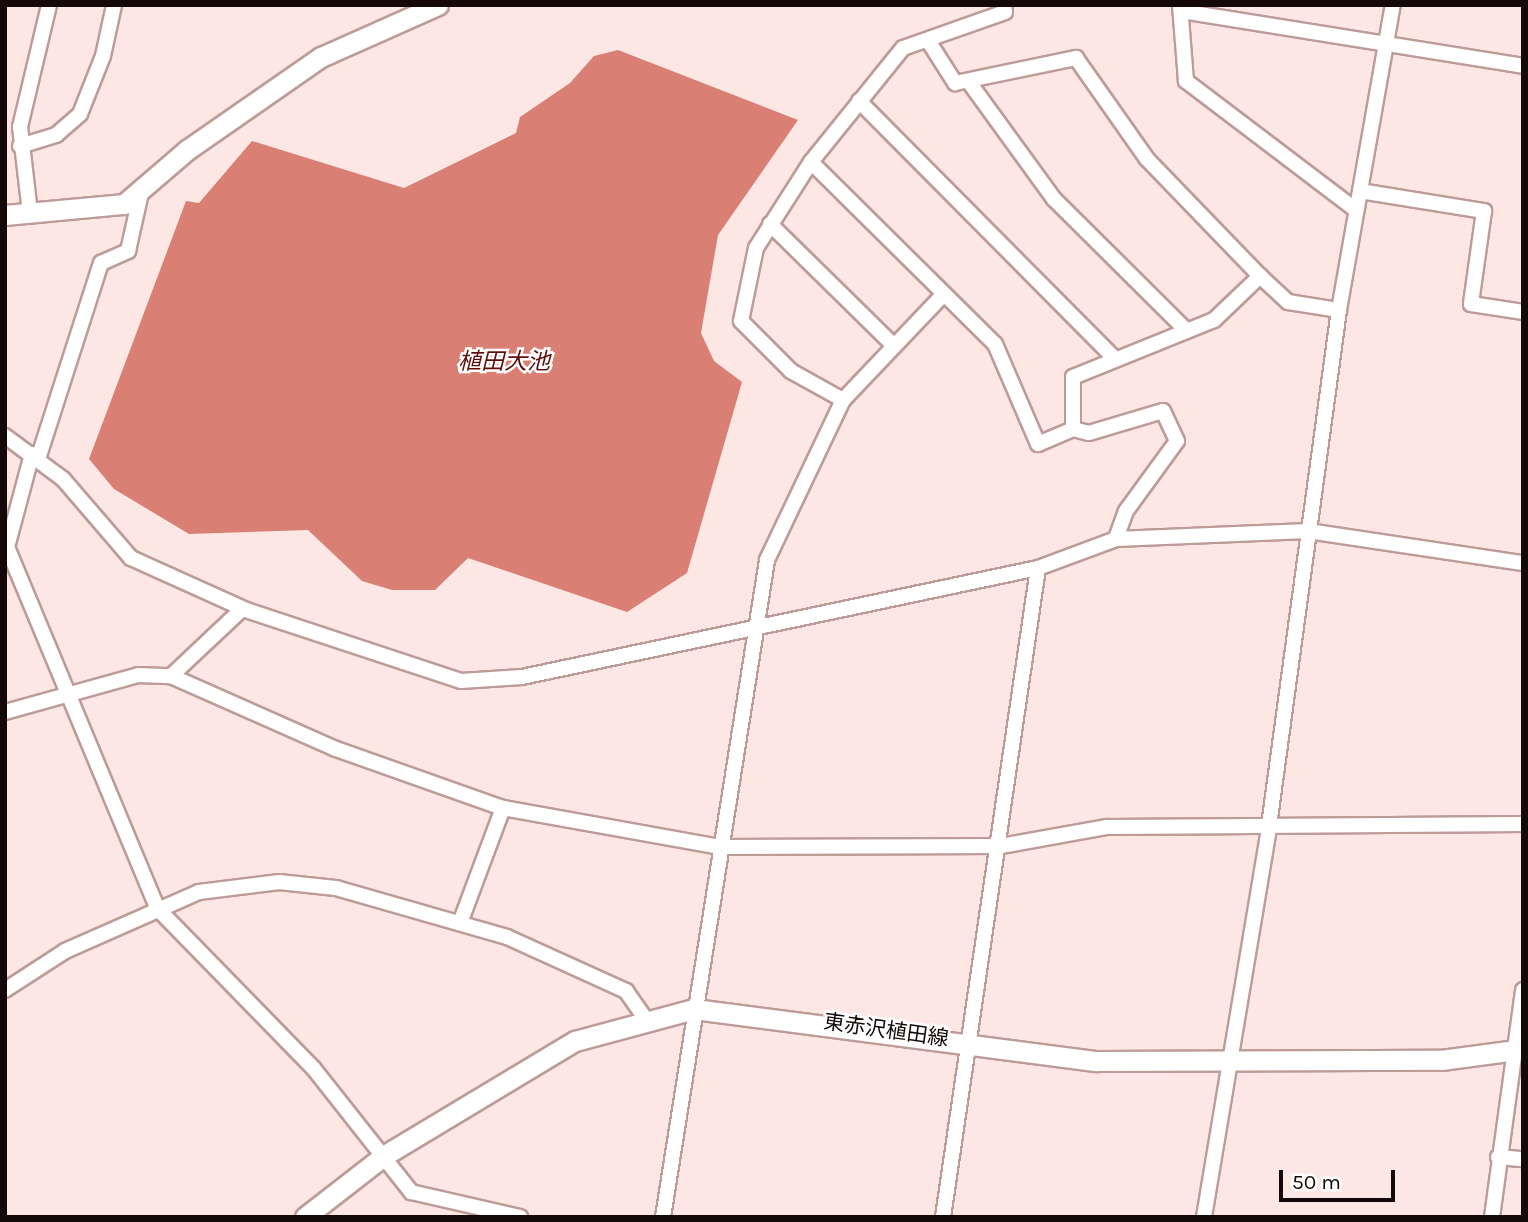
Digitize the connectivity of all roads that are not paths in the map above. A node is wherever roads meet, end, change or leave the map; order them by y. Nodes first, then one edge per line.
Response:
1 (49, 5) edge
2 (114, 5) edge
3 (438, 5) edge
4 (1003, 5) edge
5 (1393, 5) edge
6 (1180, 8) edge
7 (929, 42) junction
8 (1390, 44) junction
9 (1523, 66) edge
10 (969, 82) junction
11 (859, 101) junction
12 (20, 146) junction
13 (811, 162) junction
14 (1360, 191) junction
15 (141, 193) junction
16 (1356, 210) junction
17 (30, 213) junction
18 (5, 215) edge
19 (770, 225) junction
20 (1260, 276) junction
21 (944, 294) junction
22 (1339, 310) junction
23 (1523, 312) edge
24 (1187, 331) junction
25 (893, 345) junction
26 (1115, 359) junction
27 (843, 400) junction
28 (1073, 429) junction
29 (5, 436) edge
30 (35, 456) junction
31 (1308, 531) junction
32 (1116, 539) junction
33 (1523, 563) edge
34 (1038, 568) junction
35 (242, 608) junction
36 (752, 626) junction
37 (171, 676) junction
38 (68, 695) junction
39 (5, 712) edge
40 (503, 808) junction
41 (1523, 824) edge
42 (1269, 827) junction
43 (1001, 846) junction
44 (720, 847) junction
45 (158, 909) junction
46 (460, 923) junction
47 (5, 990) edge
48 (1523, 990) edge
49 (694, 1009) junction
50 (644, 1017) junction
51 (968, 1041) junction
52 (1516, 1050) edge
53 (1229, 1061) junction
54 (385, 1155) junction
55 (1498, 1157) junction
56 (1523, 1159) edge
57 (305, 1217) edge
58 (520, 1217) edge
59 (663, 1217) edge
60 (943, 1217) edge
61 (1205, 1217) edge
62 (1492, 1217) edge

1 - 12 street
2 - 12 street
3 - 15 main road
4 - 7 street
5 - 8 street
6 - 8 street
6 - 16 street
7 - 10 street
7 - 11 street
8 - 9 street
8 - 14 street
10 - 20 street
10 - 24 street
11 - 13 street
11 - 26 street
12 - 17 street
13 - 19 street
13 - 21 street
14 - 16 street
14 - 23 street
15 - 17 main road
15 - 30 street
16 - 22 street
17 - 18 main road
19 - 25 street
19 - 27 street
20 - 22 street
20 - 24 street
21 - 25 street
21 - 28 street
22 - 31 street
24 - 26 street
25 - 27 street
26 - 28 street
27 - 36 street
28 - 32 street
29 - 30 street
30 - 35 street
30 - 38 street
31 - 32 street
31 - 33 street
31 - 42 street
32 - 34 street
34 - 36 street
34 - 43 street
35 - 36 street
35 - 37 street
36 - 44 street
37 - 38 street
37 - 40 street
38 - 39 street
38 - 45 street
40 - 44 street
40 - 46 street
41 - 42 street
42 - 43 street
42 - 53 street
43 - 44 street
43 - 51 street
44 - 49 street
45 - 46 street
45 - 47 street
45 - 54 street
46 - 50 street
48 - 52 street
49 - 50 main road, 東赤沢植田線
49 - 51 main road, 東赤沢植田線
49 - 59 street
50 - 54 main road, 東赤沢植田線
51 - 53 main road, 東赤沢植田線
51 - 60 street
52 - 53 main road, 東赤沢植田線
52 - 55 street
53 - 61 street
54 - 57 main road, 東赤沢植田線
54 - 58 street
55 - 56 street
55 - 62 street

